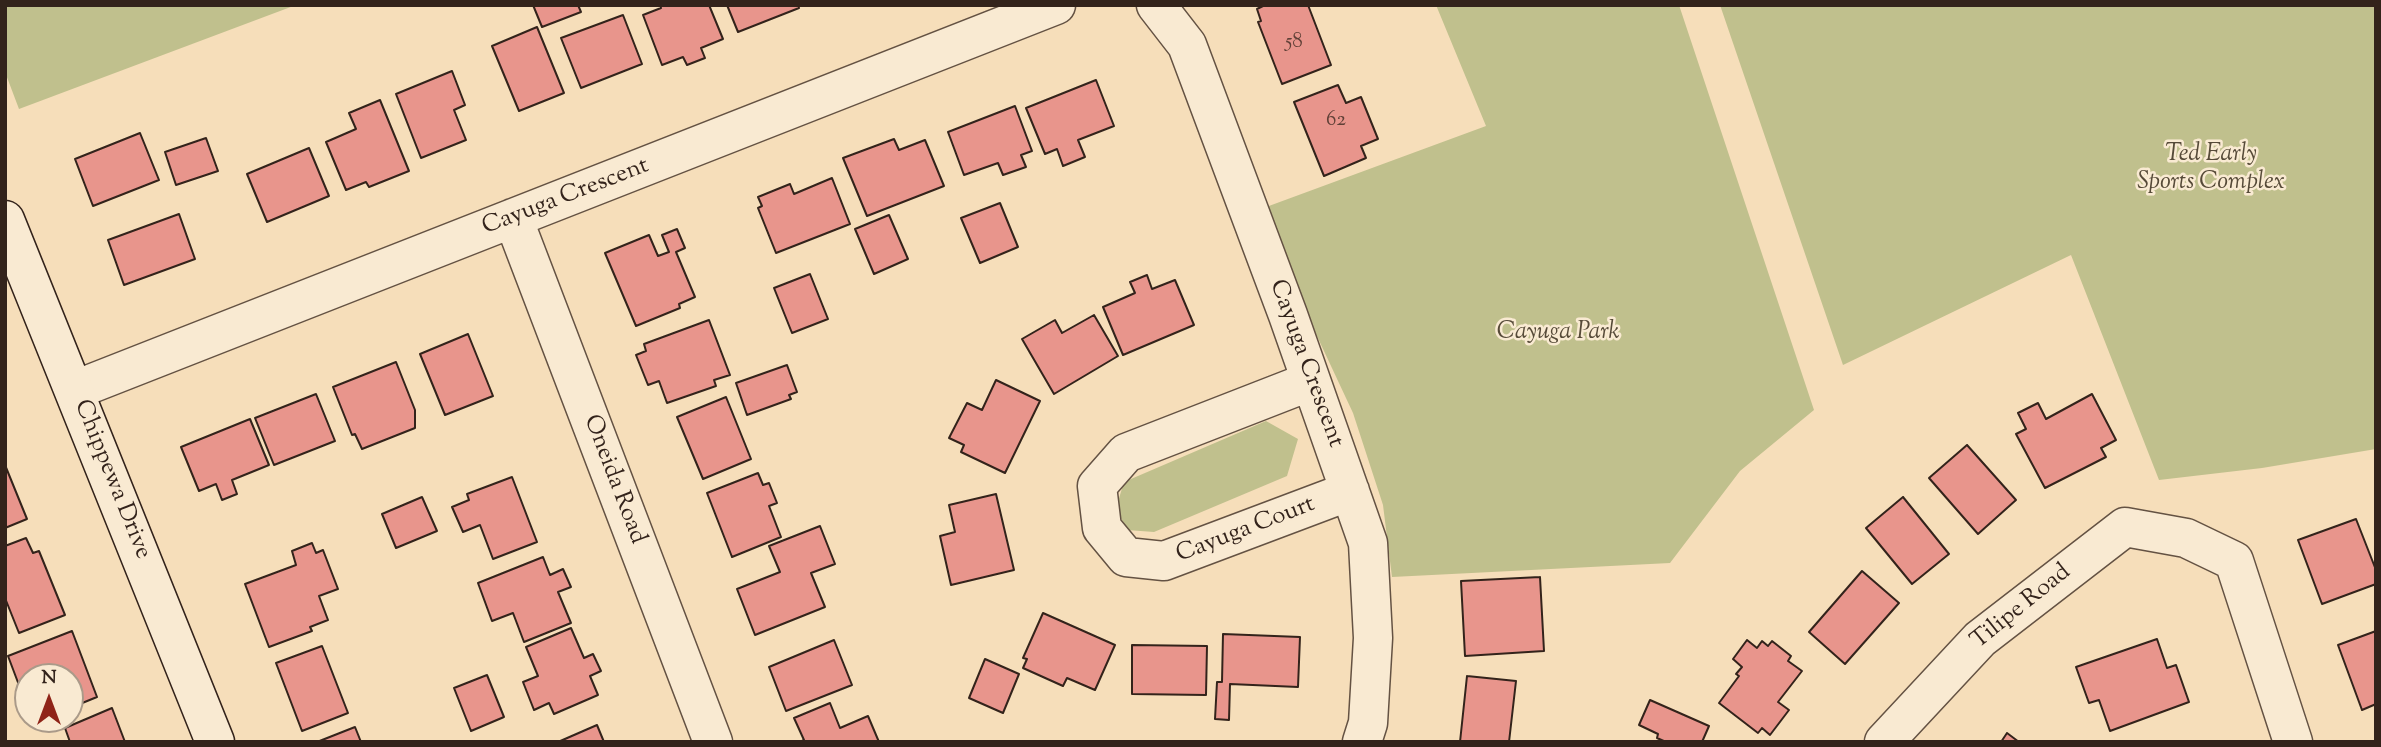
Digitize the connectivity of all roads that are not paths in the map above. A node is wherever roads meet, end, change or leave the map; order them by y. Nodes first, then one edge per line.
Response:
1 (1056, 5) edge
2 (1156, 5) edge
3 (513, 218) junction
4 (5, 220) edge
5 (1311, 382) junction
6 (75, 390) junction
7 (1350, 491) junction
8 (215, 742) edge
9 (713, 742) edge
10 (1362, 742) edge
11 (1884, 742) edge
12 (2293, 742) edge

1 - 3 street, Cayuga Crescent
2 - 5 street, Cayuga Crescent
3 - 6 street, Cayuga Crescent
3 - 9 street, Oneida Road
4 - 6 street, Chippewa Drive
5 - 7 street, Cayuga Crescent
5 - 7 street, Cayuga Court
6 - 8 street, Chippewa Drive
7 - 10 street, Cayuga Crescent
11 - 12 street, Tilipe Road

